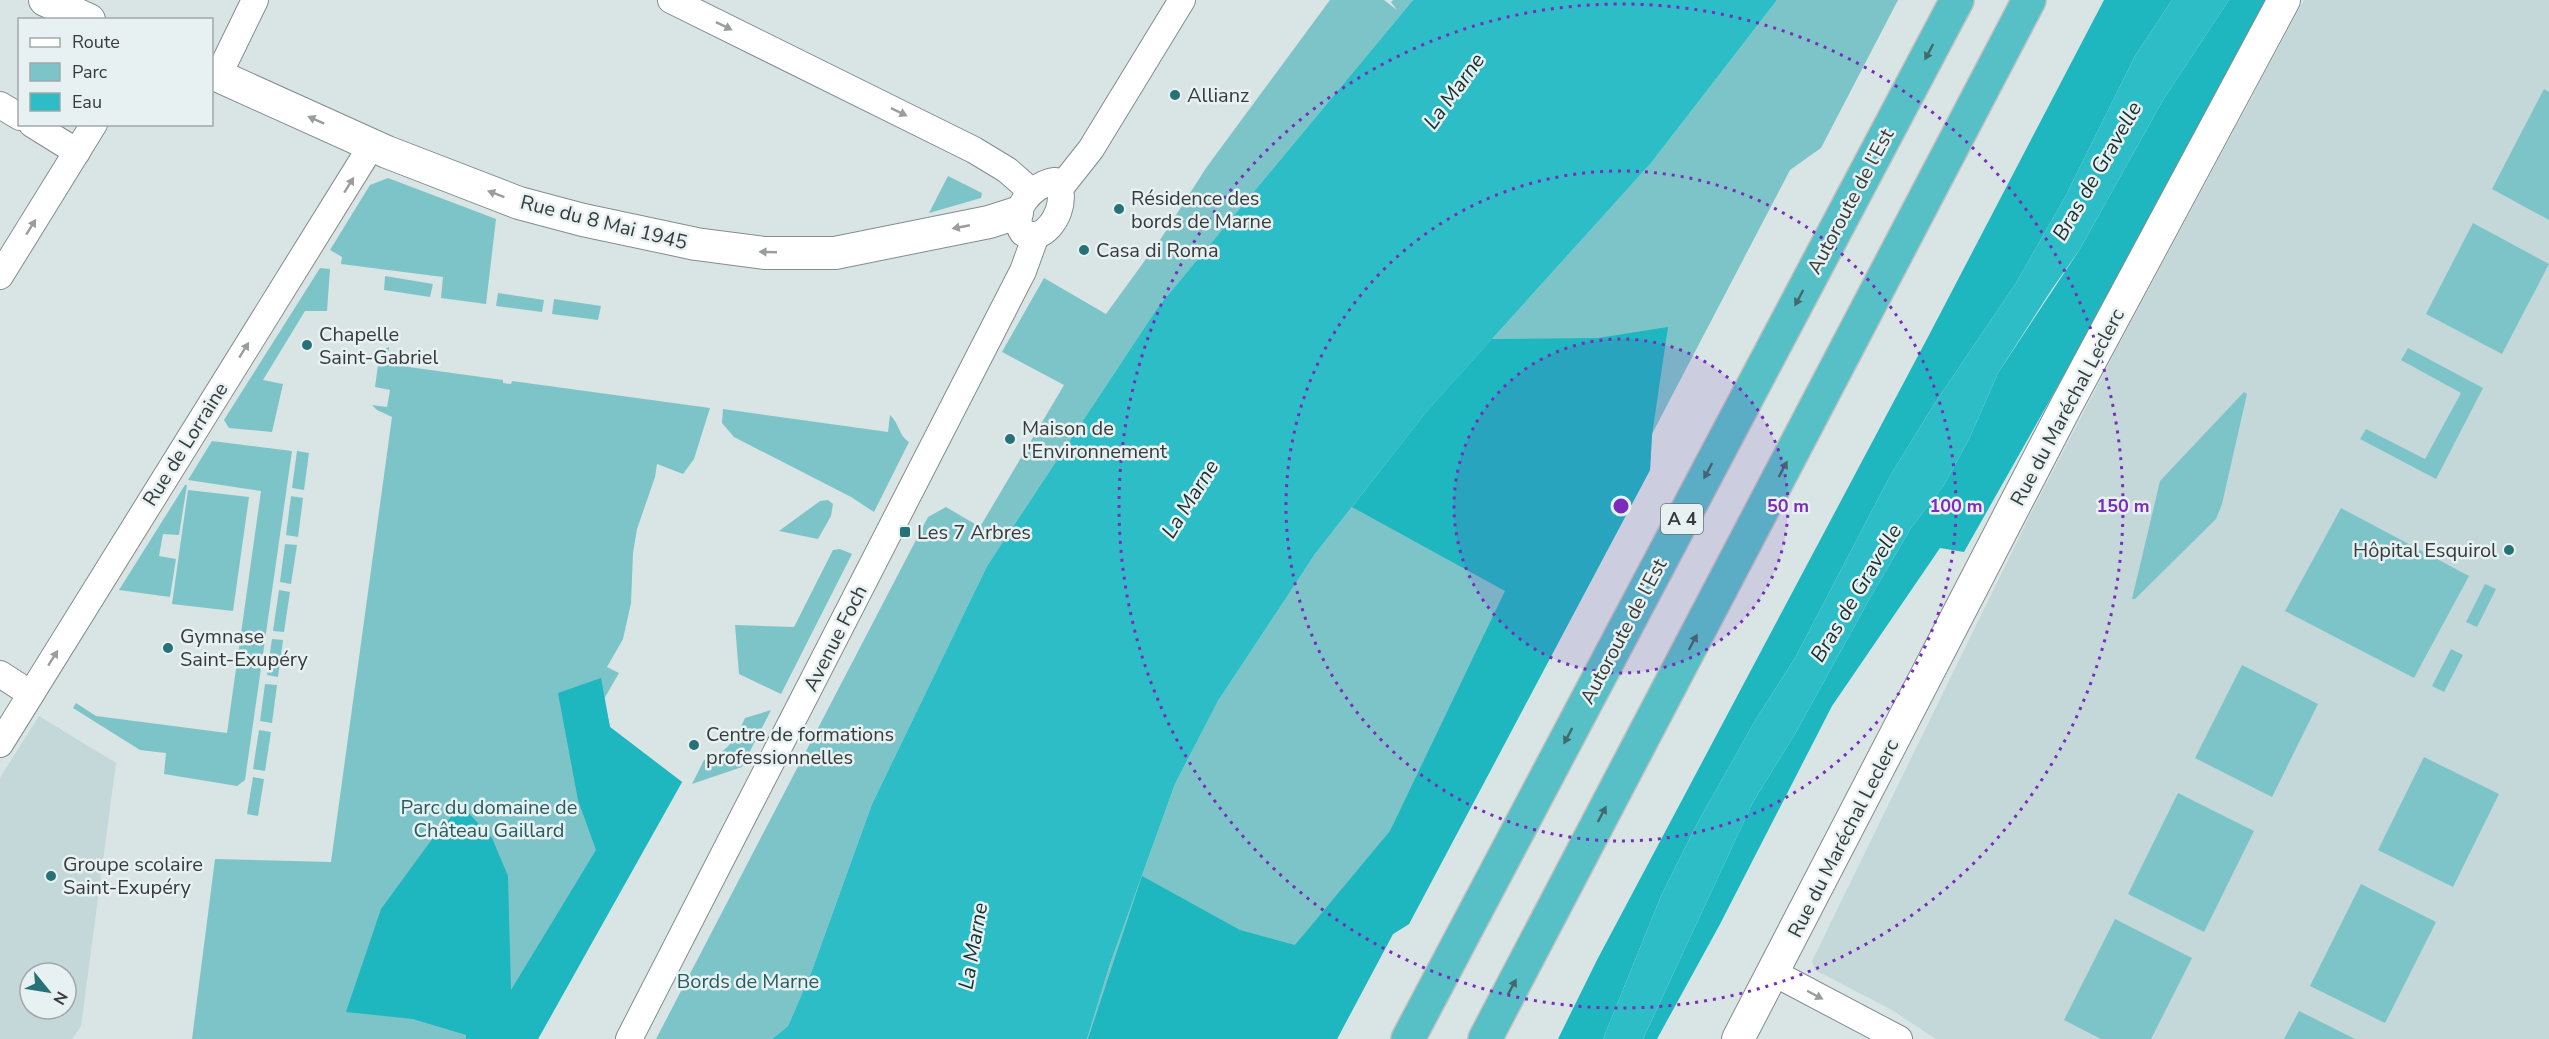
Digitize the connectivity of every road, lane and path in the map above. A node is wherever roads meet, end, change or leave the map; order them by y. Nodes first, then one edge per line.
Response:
1 (45, 0) edge
2 (255, 0) edge
3 (671, 0) edge
4 (1182, 0) edge
5 (1957, 0) edge
6 (2029, 0) edge
7 (2284, 0) edge
8 (85, 18) edge
9 (215, 74) edge
10 (0, 105) edge
11 (18, 116) edge
12 (35, 126) edge
13 (93, 126) edge
14 (372, 145) junction
15 (77, 152) junction
16 (1061, 187) junction
17 (1028, 213) junction
18 (0, 276) edge
19 (0, 674) edge
20 (31, 694) junction
21 (0, 744) edge
22 (1774, 973) junction
23 (630, 1039) edge
24 (1408, 1039) edge
25 (1485, 1039) edge
26 (1738, 1039) edge
27 (1899, 1039) edge

1 - 8 street
2 - 9 street
3 -> 17 street
4 - 16 street
5 -> 24 highway, Autoroute de l’Est / A 4
25 -> 6 highway
7 - 22 street, Rue du Maréchal Leclerc
14 -> 9 street, Rue du 8 Mai 1945
10 - 11 street
12 - 15 street
13 - 15 street
17 -> 14 street, Rue du 8 Mai 1945
20 -> 14 street, Rue de Lorraine
18 -> 15 street
16 - 17 street
16 - 17 street
17 - 23 street, Avenue Foch
19 - 20 street
20 - 21 street, Rue de Lorraine
22 - 26 street, Rue du Maréchal Leclerc
22 -> 27 street

